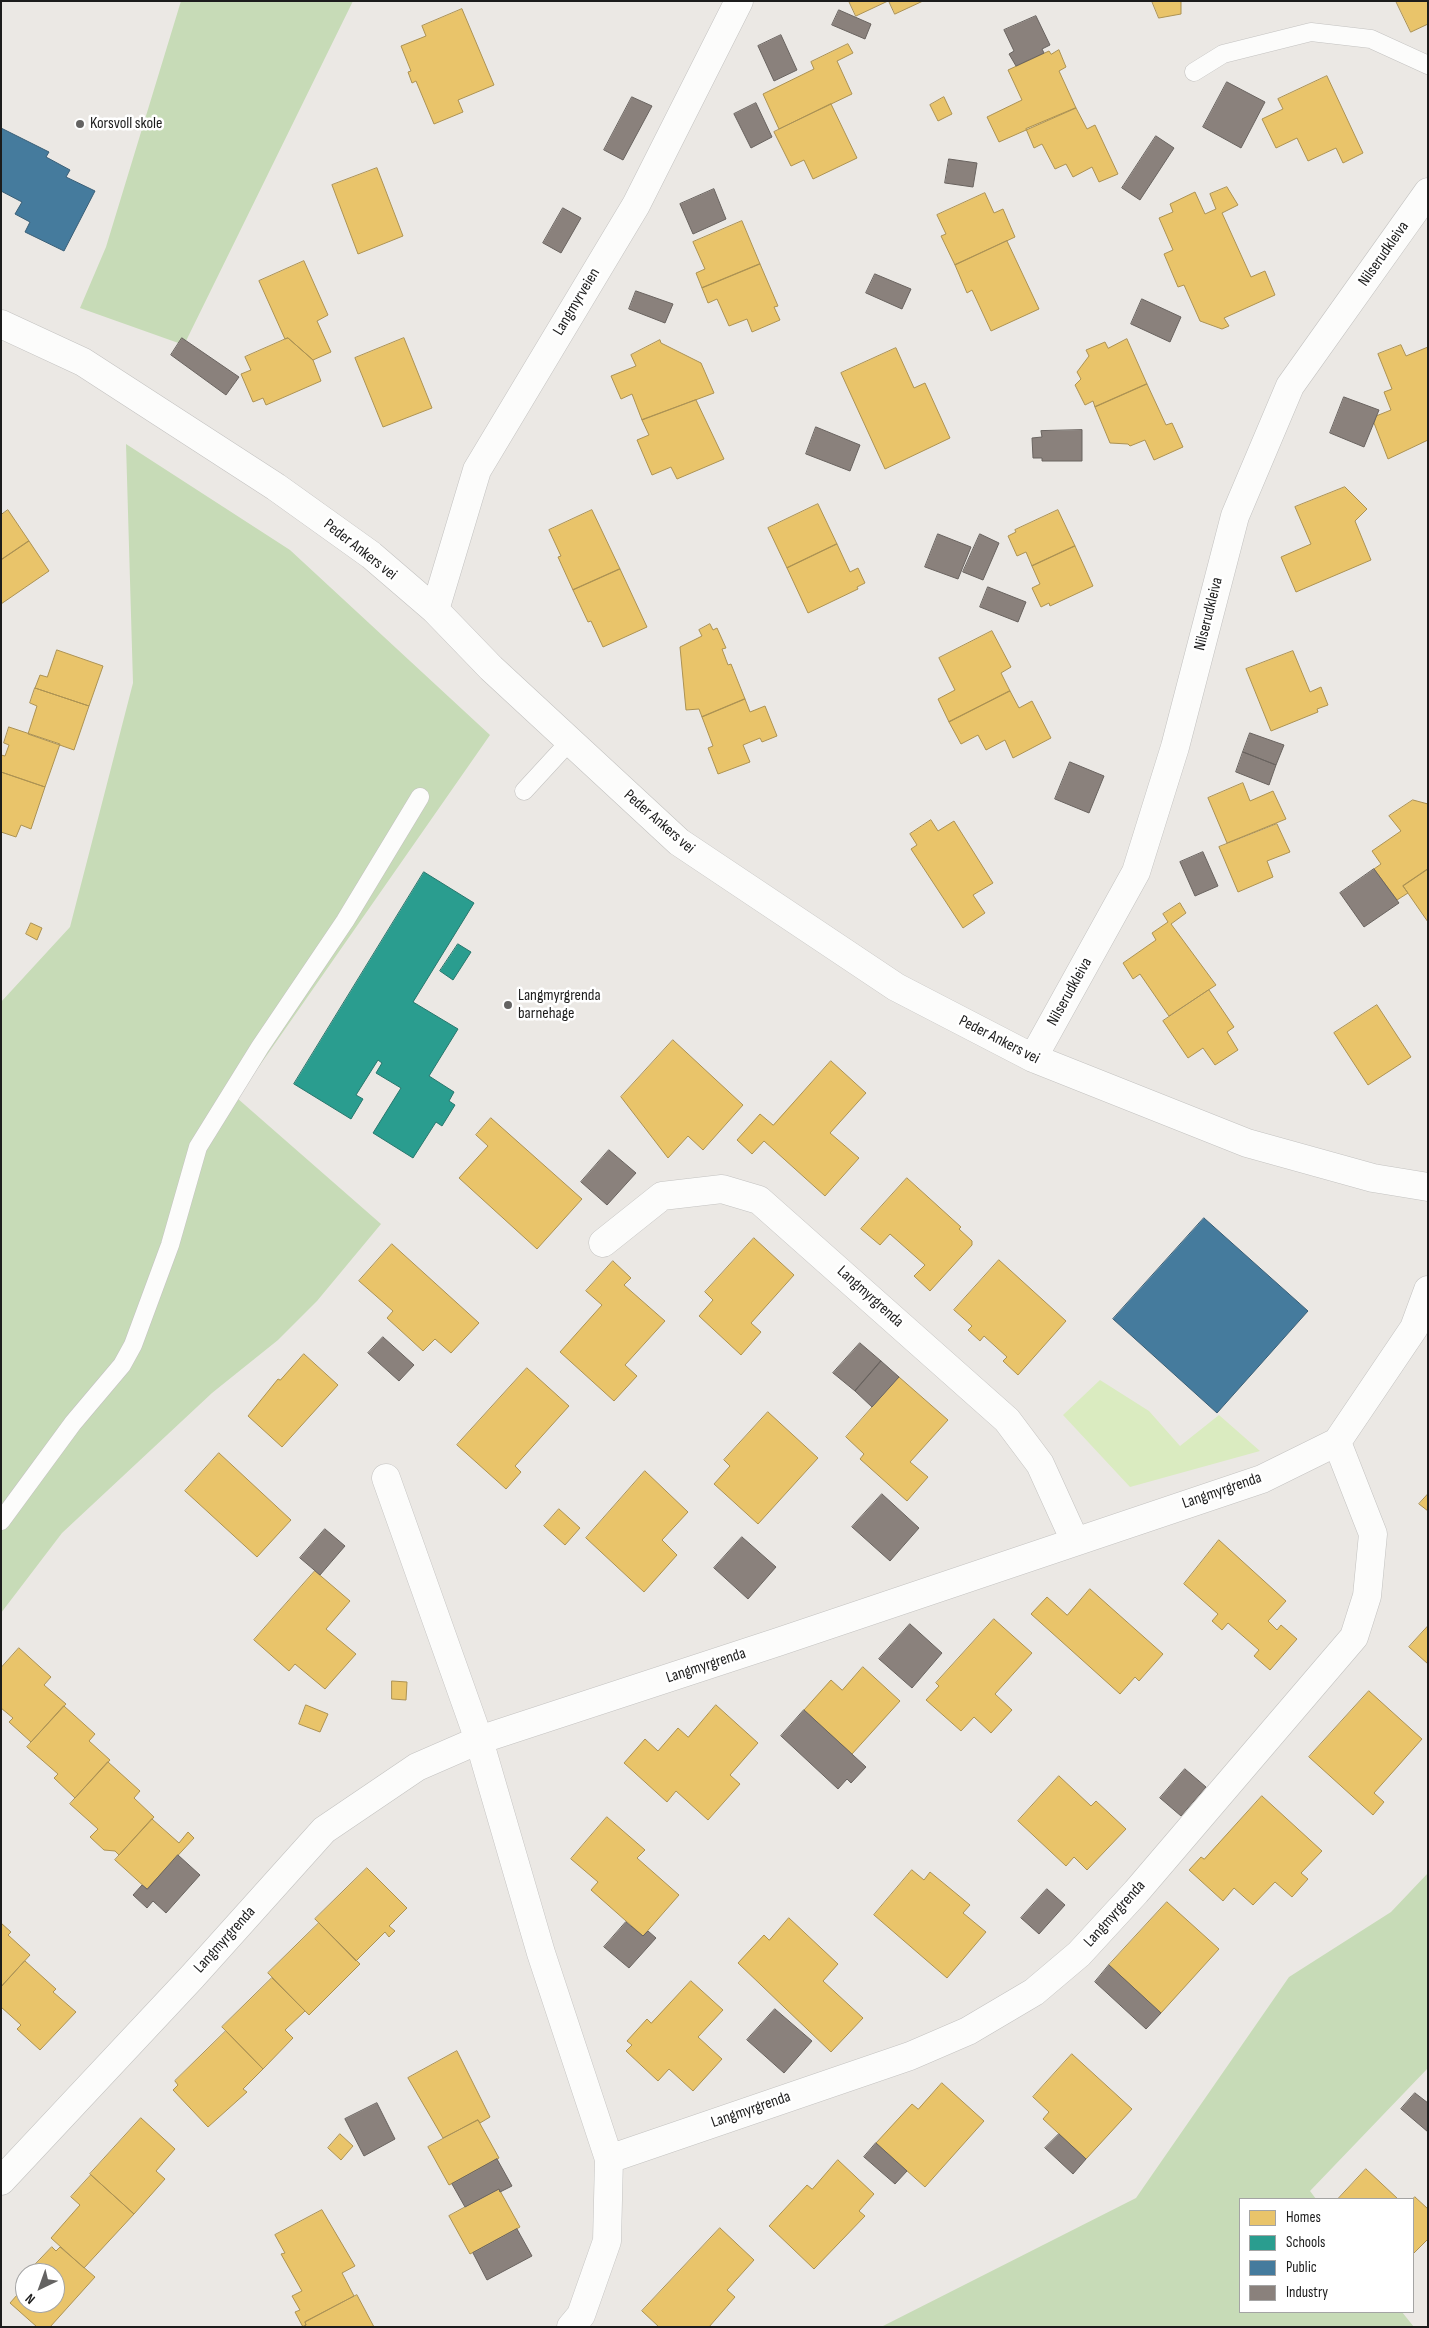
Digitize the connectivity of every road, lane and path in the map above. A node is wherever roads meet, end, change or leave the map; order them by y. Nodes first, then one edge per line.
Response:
1 (739, 1) edge
2 (1428, 65) edge
3 (1194, 72) dead end
4 (1428, 192) edge
5 (1, 324) edge
6 (435, 610) junction
7 (570, 741) junction
8 (524, 791) dead end
9 (420, 797) dead end
10 (1033, 1058) junction
11 (1428, 1187) edge
12 (603, 1243) dead end
13 (1428, 1290) edge
14 (1337, 1442) junction
15 (386, 1478) dead end
16 (1, 1521) edge
17 (1075, 1541) junction
18 (479, 1740) junction
19 (609, 2159) junction
20 (1, 2180) edge
21 (571, 2327) edge

1 - 6 street, Langmyrveien
2 - 3 lane
4 - 10 street, Nilserudkleiva
5 - 6 street, Peder Ankers vei
6 - 7 street, Peder Ankers vei
7 - 8 lane
7 - 10 street, Peder Ankers vei
9 - 16 lane
10 - 11 street, Peder Ankers vei
12 - 17 street, Langmyrgrenda
13 - 14 street, Langmyrgrenda
14 - 17 street, Langmyrgrenda
14 - 19 street, Langmyrgrenda
15 - 18 street
17 - 18 street, Langmyrgrenda
18 - 19 street
18 - 20 street, Langmyrgrenda
19 - 21 street

